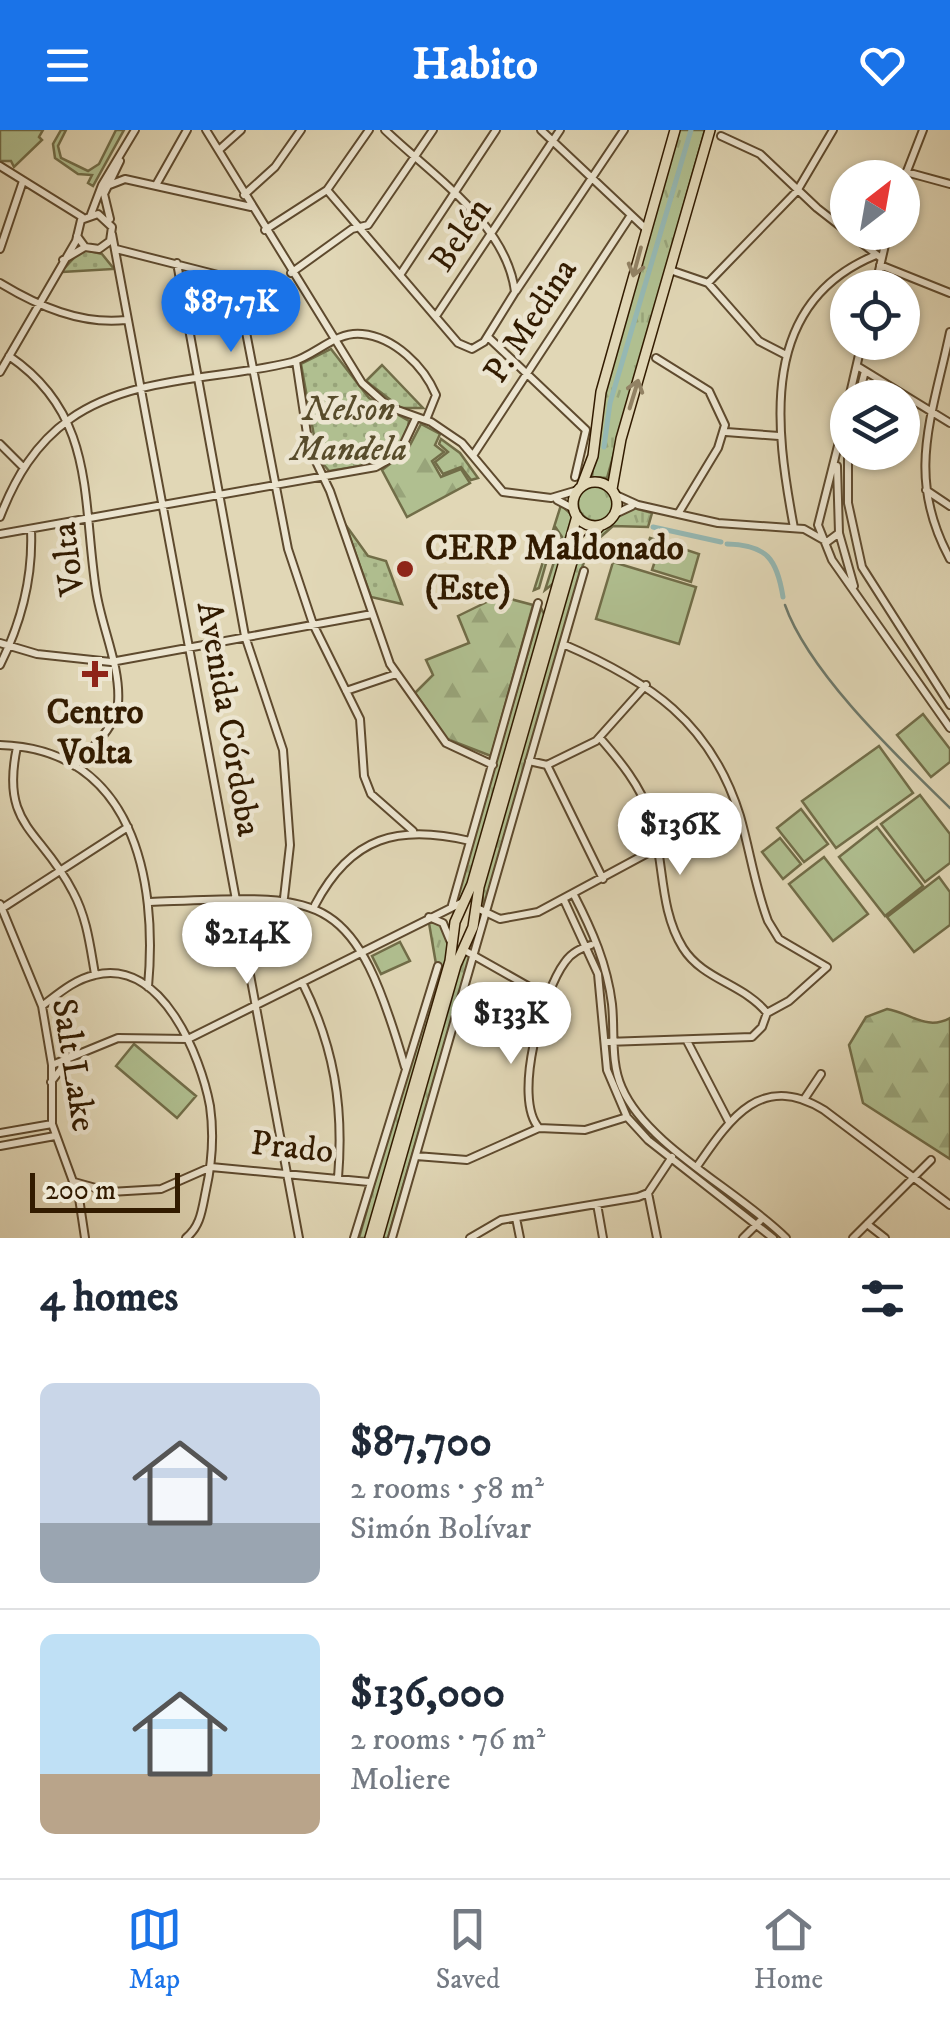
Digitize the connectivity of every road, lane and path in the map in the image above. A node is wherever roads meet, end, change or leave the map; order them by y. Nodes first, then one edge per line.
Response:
1 (135, 130) edge
2 (187, 130) edge
3 (206, 130) edge
4 (240, 130) edge
5 (301, 130) edge
6 (369, 130) edge
7 (385, 130) edge
8 (433, 130) edge
9 (496, 130) edge
10 (541, 130) edge
11 (560, 130) edge
12 (624, 130) edge
13 (675, 130) edge
14 (710, 130) edge
15 (740, 130) edge
16 (833, 130) edge
17 (924, 130) edge
18 (721, 136) dead end
19 (734, 139) junction
20 (553, 141) junction
21 (218, 150) junction
22 (121, 155) junction
23 (414, 158) junction
24 (911, 160) edge
25 (0, 168) edge
26 (920, 176) edge
27 (592, 178) junction
28 (23, 183) junction
29 (950, 184) edge
30 (107, 186) junction
31 (156, 186) junction
32 (327, 190) junction
33 (797, 191) junction
34 (242, 192) junction
35 (453, 196) junction
36 (232, 202) junction
37 (251, 207) junction
38 (631, 215) junction
39 (84, 218) junction
40 (359, 227) junction
41 (646, 229) junction
42 (112, 230) junction
43 (265, 230) junction
44 (492, 234) junction
45 (78, 236) junction
46 (85, 246) junction
47 (0, 249) edge
48 (99, 249) junction
49 (116, 249) junction
50 (882, 250) edge
51 (879, 259) junction
52 (62, 260) junction
53 (177, 263) junction
54 (117, 268) junction
55 (670, 270) junction
56 (877, 270) edge
57 (291, 273) junction
58 (400, 275) junction
59 (708, 283) junction
60 (0, 284) edge
61 (515, 292) junction
62 (950, 294) edge
63 (38, 304) junction
64 (436, 316) junction
65 (126, 320) junction
66 (950, 332) edge
67 (488, 337) junction
68 (333, 342) junction
69 (786, 355) junction
70 (9, 356) junction
71 (656, 358) dead end
72 (858, 360) edge
73 (296, 361) junction
74 (947, 364) edge
75 (857, 366) junction
76 (255, 369) junction
77 (866, 371) junction
78 (0, 372) edge
79 (526, 374) junction
80 (198, 380) junction
81 (854, 380) edge
82 (863, 380) edge
83 (139, 391) junction
84 (931, 412) junction
85 (416, 418) junction
86 (426, 420) junction
87 (68, 421) junction
88 (950, 424) edge
89 (726, 432) junction
90 (779, 436) junction
91 (0, 444) edge
92 (474, 454) junction
93 (23, 467) junction
94 (832, 470) edge
95 (837, 470) edge
96 (848, 470) edge
97 (322, 476) junction
98 (274, 484) junction
99 (578, 484) junction
100 (925, 490) junction
101 (614, 492) junction
102 (218, 494) junction
103 (551, 498) junction
104 (162, 505) junction
105 (638, 506) junction
106 (950, 506) edge
107 (575, 513) junction
108 (615, 514) junction
109 (678, 514) junction
110 (820, 517) junction
111 (0, 518) edge
112 (88, 518) junction
113 (837, 521) junction
114 (600, 526) junction
115 (794, 528) junction
116 (804, 529) junction
117 (32, 530) junction
118 (839, 533) junction
119 (0, 534) edge
120 (821, 540) junction
121 (950, 559) edge
122 (584, 571) dead end
123 (859, 598) junction
124 (538, 603) dead end
125 (372, 614) junction
126 (314, 624) junction
127 (245, 636) junction
128 (0, 643) edge
129 (564, 644) junction
130 (9, 646) junction
131 (192, 648) junction
132 (110, 662) junction
133 (0, 665) edge
134 (396, 674) junction
135 (928, 676) junction
136 (916, 683) junction
137 (646, 686) junction
138 (346, 692) junction
139 (950, 705) edge
140 (950, 728) edge
141 (600, 738) junction
142 (0, 745) edge
143 (17, 747) junction
144 (529, 761) junction
145 (493, 765) junction
146 (75, 766) junction
147 (546, 766) junction
148 (738, 810) junction
149 (128, 827) junction
150 (413, 831) junction
151 (470, 840) junction
152 (657, 849) junction
153 (60, 871) junction
154 (603, 879) junction
155 (574, 895) junction
156 (234, 898) junction
157 (284, 898) junction
158 (564, 900) junction
159 (150, 902) junction
160 (463, 902) junction
161 (314, 905) junction
162 (452, 906) junction
163 (1, 907) edge
164 (481, 910) junction
165 (429, 917) junction
166 (450, 940) junction
167 (592, 944) junction
168 (469, 951) junction
169 (362, 952) junction
170 (438, 966) dead end
171 (95, 974) junction
172 (302, 982) junction
173 (148, 987) junction
174 (549, 998) junction
175 (255, 1004) junction
176 (42, 1006) junction
177 (767, 1013) junction
178 (188, 1039) junction
179 (610, 1042) junction
180 (687, 1042) junction
181 (412, 1045) junction
182 (400, 1046) junction
183 (58, 1064) junction
184 (406, 1066) junction
185 (821, 1074) dead end
186 (805, 1098) junction
187 (627, 1116) junction
188 (729, 1122) junction
189 (52, 1124) junction
190 (538, 1128) junction
191 (0, 1133) edge
192 (55, 1136) junction
193 (0, 1146) edge
194 (674, 1154) junction
195 (416, 1156) junction
196 (931, 1160) dead end
197 (698, 1165) junction
198 (210, 1167) junction
199 (287, 1174) junction
200 (338, 1178) junction
201 (912, 1178) junction
202 (74, 1182) junction
203 (369, 1182) junction
204 (94, 1189) junction
205 (648, 1193) junction
206 (79, 1198) junction
207 (597, 1204) junction
208 (950, 1205) edge
209 (516, 1218) junction
210 (761, 1220) junction
211 (866, 1224) junction
212 (768, 1226) junction
213 (198, 1234) edge
214 (85, 1238) edge
215 (186, 1238) edge
216 (299, 1238) edge
217 (354, 1238) edge
218 (374, 1238) edge
219 (392, 1238) edge
220 (470, 1238) edge
221 (520, 1238) edge
222 (603, 1238) edge
223 (657, 1238) edge
224 (743, 1238) edge
225 (756, 1238) edge
226 (773, 1238) edge
227 (786, 1238) edge
228 (853, 1238) edge
229 (885, 1238) edge

1 - 22 street
2 - 31 street
3 - 21 street
4 - 21 street
5 - 34 street
6 - 32 street
7 - 23 street
8 - 23 street
9 - 35 street
10 - 20 street
11 - 20 street, Belén
12 - 27 street
13 - 41 main road
14 - 55 main road
15 - 19 street
16 - 33 street
17 - 24 street
18 - 19 street
19 - 33 street
20 - 27 street
20 - 44 street, Belén
21 - 34 street
22 - 30 street
22 - 39 street
23 - 35 street
23 - 40 street
25 - 28 street
26 - 29 street
27 - 38 street
27 - 61 street
28 - 39 street
28 - 47 street
30 - 31 street
30 - 42 street, Avenida Córdoba
31 - 36 street
32 - 40 street
32 - 43 street
33 - 51 street
33 - 59 street
34 - 36 street
34 - 37 street
35 - 44 street
35 - 58 street
36 - 37 street
37 - 43 street
38 - 41 street
38 - 79 street, P. Medina
39 - 42 street
39 - 45 street
40 - 57 street
40 - 58 street
41 -> 99 main road
42 - 48 street
42 - 49 street, Avenida Córdoba
43 - 57 street
44 - 61 street
44 - 64 street, Belén
45 - 46 street
45 - 52 street
46 - 48 street
46 - 52 street
48 - 54 street
49 - 53 street
49 - 54 street, Avenida Córdoba
50 - 51 street
51 - 56 street
51 - 62 street
51 - 69 street
52 - 63 street
53 - 76 street
53 - 80 street
54 - 65 street, Avenida Córdoba
55 - 59 street
101 -> 55 main road
57 - 68 street
58 - 64 street
59 - 69 street
60 - 63 street
61 - 67 street
63 - 65 street
63 - 70 street
64 - 67 street
65 - 83 street, Avenida Córdoba
66 - 74 street
67 - 79 street
68 - 73 street
68 - 85 street
68 - 86 street
69 - 90 street
70 - 78 street
70 - 87 street, Volta
71 - 89 street
72 - 75 street
73 - 76 street
73 - 97 street
74 - 84 street
75 - 77 street
75 - 81 street
76 - 80 street
76 - 98 street
77 - 82 street
77 - 84 street
79 - 92 street, P. Medina
79 - 99 street
80 - 83 street
80 - 102 street
83 - 87 street
83 - 104 street, Avenida Córdoba
84 - 88 street
84 - 100 street
85 - 86 street
85 - 97 street
86 - 92 street
87 - 93 street
87 - 112 street, Volta
89 - 90 street
89 - 109 street
90 - 115 street
91 - 93 street
92 - 103 street
93 - 111 street
94 - 110 street
95 - 113 street
96 - 135 street
97 - 98 street
97 - 125 street
98 - 102 street
98 - 126 street
99 - 101 main road
99 - 103 street
99 - 107 main road
100 - 106 street
100 - 121 street
101 - 105 street
101 - 108 main road
102 - 104 street
102 - 127 street
103 - 107 street
104 - 112 street
104 - 131 street, Avenida Córdoba
105 - 108 street
105 - 109 street
107 - 114 main road
107 - 160 main road
108 - 114 main road
109 - 115 street
110 - 113 street
110 - 116 street
110 - 120 street
112 - 117 street
112 - 132 street, Volta
113 - 118 street
114 - 164 main road
115 - 116 street
116 - 120 street
117 - 119 street
117 - 130 street
118 - 120 street
118 - 123 street
120 - 123 street
122 - 129 street
123 - 136 street
124 - 145 street
125 - 126 street
125 - 134 street
126 - 127 street
126 - 138 street
127 - 131 street
127 - 157 street
128 - 130 street
129 - 137 street
129 - 144 street
130 - 132 street
130 - 133 street
131 - 132 street
131 - 156 street, Avenida Córdoba
132 - 146 street, Volta
134 - 138 street
134 - 145 street
135 - 136 street
135 - 139 street
136 - 140 street
137 - 141 street
137 - 148 street
138 - 150 street
141 - 147 street
141 - 152 street
142 - 143 street
143 - 146 street
143 - 153 street
144 - 147 street
144 - 164 street
145 - 151 street
146 - 149 street
147 - 154 street
148 - 152 street
148 - 177 street
149 - 153 street
149 - 159 street
150 - 151 street
150 - 161 street
151 - 162 street
152 - 154 street
152 - 177 street
153 - 163 street
153 - 171 street
154 - 155 street
155 - 158 street
155 - 167 street
156 - 157 street
156 - 159 street
156 - 175 street, Avenida Córdoba
157 - 161 street
158 - 164 street
158 - 167 street
159 - 173 street
160 - 162 street
160 - 164 main road
160 - 166 main road
161 - 169 street
162 - 165 street
163 - 176 street, Salt Lake
164 - 168 main road
165 - 166 street
165 - 169 street
166 - 168 main road
166 - 218 main road
167 - 174 street
167 - 179 street
168 - 174 street
168 - 195 street
168 - 218 main road
169 - 172 street
169 - 182 street
170 - 181 street
171 - 173 street
171 - 176 street
172 - 175 street
172 - 200 street
173 - 178 street
174 - 190 street
175 - 178 street
175 - 199 street, Avenida Córdoba
176 - 183 street, Salt Lake
177 - 180 street
178 - 183 street
178 - 198 street
179 - 180 street
179 - 187 street
179 - 194 street
180 - 188 street
181 - 182 street
181 - 184 street
182 - 184 street
183 - 189 street, Salt Lake
184 - 203 street
185 - 186 street
186 - 188 street
186 - 201 street
187 - 190 street
187 - 194 street
188 - 197 street
189 - 191 street
189 - 192 street, Salt Lake
190 - 195 street
192 - 193 street
192 - 202 street, Salt Lake
194 - 197 street
194 - 205 street
194 - 210 street
195 - 219 street
196 - 201 street
197 - 210 street
198 - 199 street, Prado
198 - 204 street
198 - 213 street
199 - 200 street, Prado
199 - 216 street, Avenida Córdoba
200 - 203 street, Prado
201 - 208 street
201 - 211 street
202 - 204 street
202 - 206 street, Salt Lake
203 - 217 street
204 - 206 street
205 - 207 street
205 - 223 street
206 - 214 street, Salt Lake
207 - 209 street
207 - 222 street
209 - 220 street
209 - 221 street
210 - 212 street
210 - 224 street
211 - 228 street
211 - 229 street
212 - 225 street
212 - 226 street
212 - 227 street
213 - 215 street

